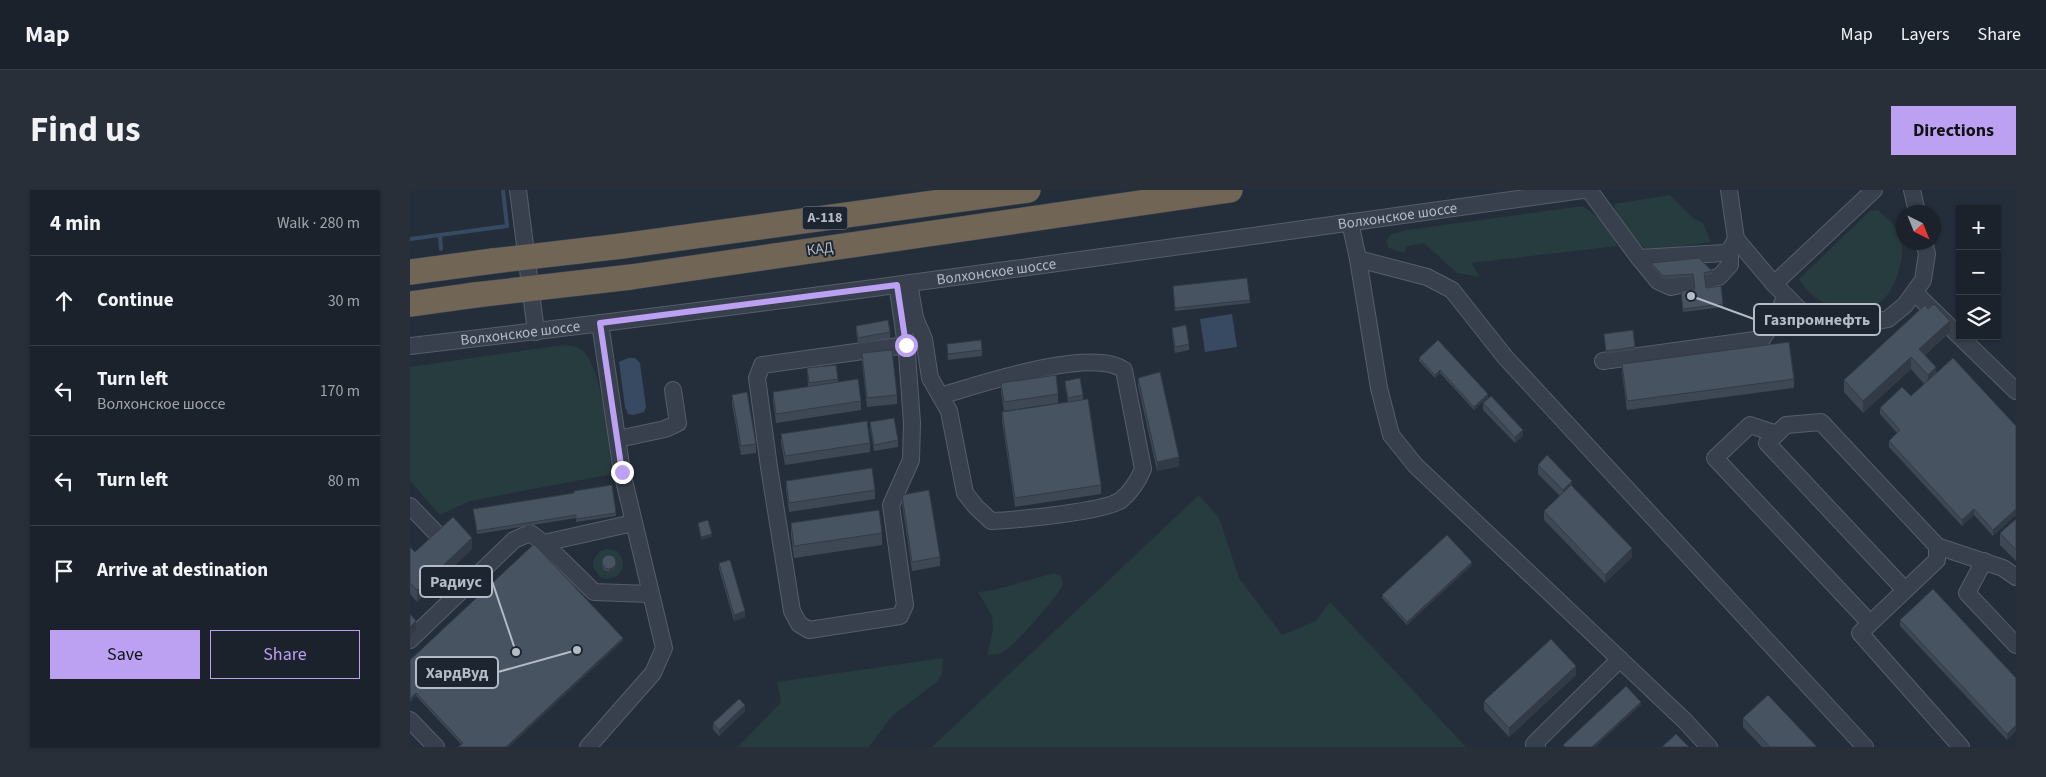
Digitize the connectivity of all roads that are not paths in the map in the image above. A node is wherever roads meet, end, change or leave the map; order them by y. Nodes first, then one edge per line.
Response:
1 (518, 190) edge
2 (1028, 190) edge
3 (1230, 190) edge
4 (1583, 190) edge
5 (1589, 190) edge
6 (1729, 190) edge
7 (1874, 190) edge
8 (1912, 190) edge
9 (1915, 205) edge
10 (1350, 222) junction
11 (1733, 245) junction
12 (1926, 250) edge
13 (1639, 258) junction
14 (1358, 259) junction
15 (410, 272) edge
16 (903, 284) junction
17 (1774, 284) junction
18 (1915, 293) junction
19 (1786, 296) junction
20 (410, 304) edge
21 (600, 323) junction
22 (536, 332) junction
23 (906, 345) junction
24 (410, 346) edge
25 (1603, 361) dead end
26 (673, 390) dead end
27 (2016, 391) edge
28 (940, 396) junction
29 (1777, 434) junction
30 (618, 439) junction
31 (410, 506) edge
32 (633, 523) junction
33 (436, 534) edge
34 (544, 542) junction
35 (1937, 546) junction
36 (1984, 561) junction
37 (2016, 577) edge
38 (1905, 590) junction
39 (650, 594) junction
40 (1870, 623) junction
41 (410, 640) edge
42 (2016, 645) edge
43 (1620, 660) junction
44 (410, 720) edge
45 (436, 747) edge
46 (588, 747) edge
47 (1537, 747) edge
48 (1709, 747) edge
49 (1865, 747) edge
50 (1961, 747) edge

1 - 22 street
2 - 15 highway, КАД / А-118, bridge
3 - 20 highway, КАД / А-118, bridge
4 - 10 street, Волхонское шоссе
5 - 13 street
6 - 11 street
7 - 17 street
8 - 9 street
10 - 14 street
10 - 16 street, Волхонское шоссе
11 - 13 street
11 - 13 street
11 - 17 street
12 - 18 street
14 - 43 street
14 - 49 street
16 - 21 street, Волхонское шоссе
16 - 23 street
16 - 28 street
17 - 19 street
18 - 19 street
18 - 27 street
19 - 25 street
21 - 22 street, Волхонское шоссе
21 - 30 street
22 - 24 street, Волхонское шоссе
23 - 23 street
26 - 30 street
28 - 28 street
29 - 35 street
29 - 38 street
29 - 40 street
30 - 32 street
31 - 33 street
32 - 34 street
32 - 39 street
34 - 39 street
34 - 41 street
35 - 36 street
35 - 38 street
36 - 37 street
36 - 42 street
38 - 40 street
39 - 46 street
40 - 50 street
43 - 47 street
43 - 48 street
44 - 45 street

